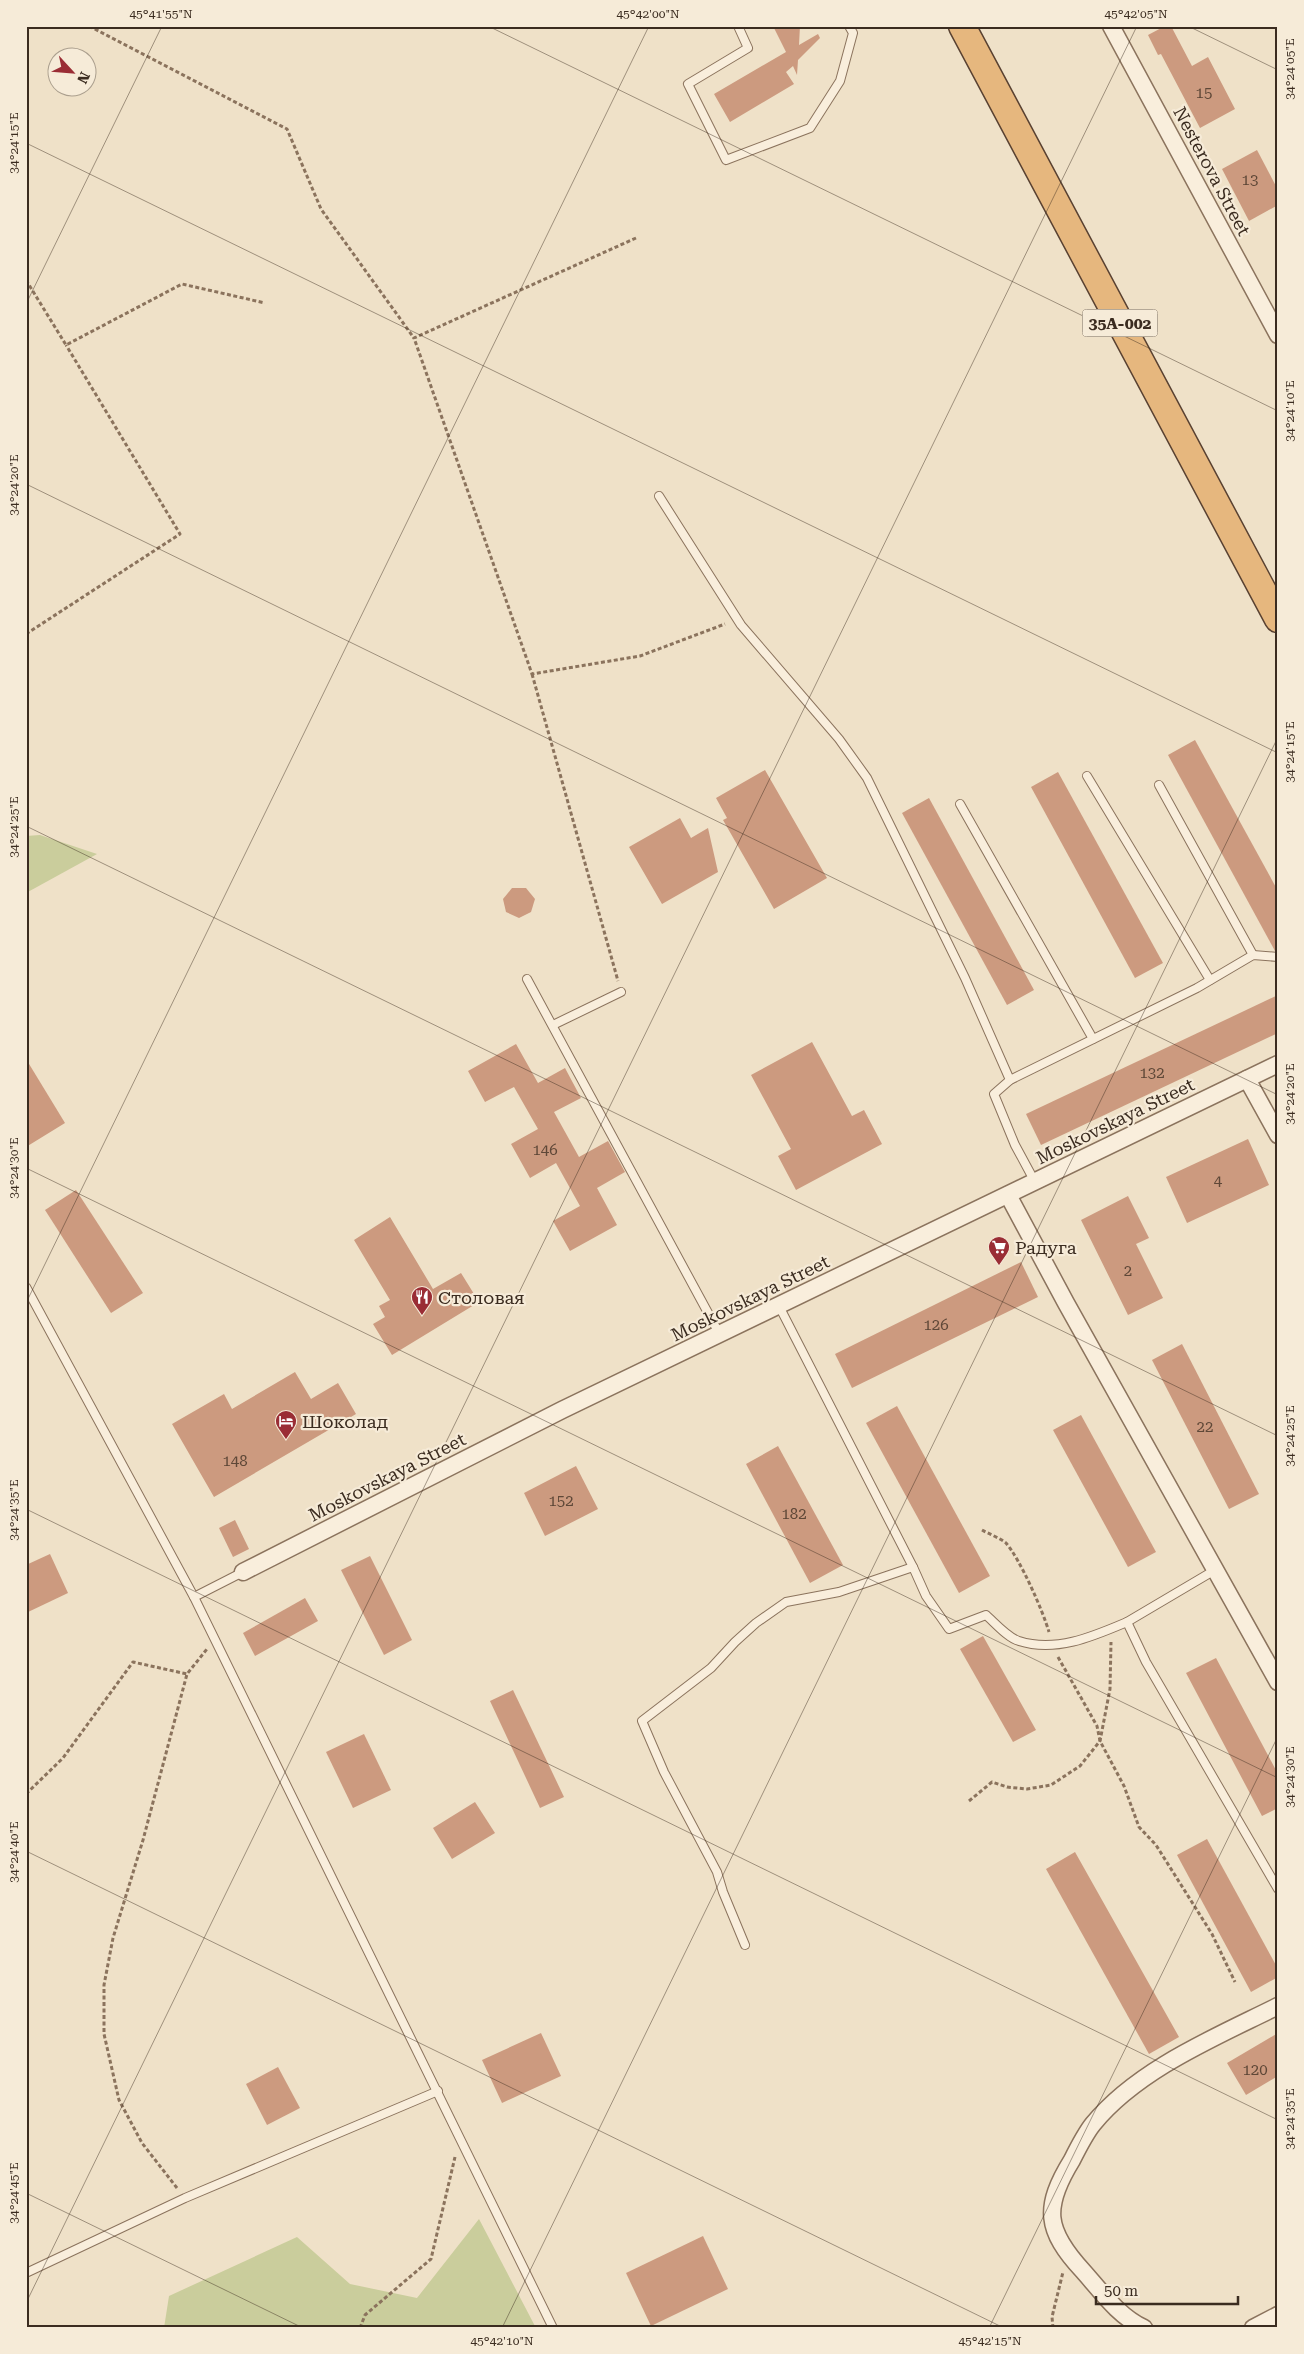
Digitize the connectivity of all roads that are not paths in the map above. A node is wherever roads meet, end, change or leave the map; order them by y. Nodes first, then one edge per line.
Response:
1 (738, 26) edge
2 (849, 26) edge
3 (962, 26) edge
4 (1111, 26) edge
5 (1278, 335) edge
6 (659, 496) dead end
7 (1278, 619) edge
8 (1087, 776) dead end
9 (1159, 785) dead end
10 (960, 804) dead end
11 (1253, 955) junction
12 (1278, 958) edge
13 (527, 979) dead end
14 (1210, 980) junction
15 (621, 992) road end
16 (553, 1024) junction
17 (1093, 1039) junction
18 (1278, 1064) edge
19 (1247, 1079) junction
20 (1010, 1080) junction
21 (1278, 1135) edge
22 (1035, 1182) junction
23 (1008, 1195) junction
24 (26, 1287) edge
25 (779, 1306) junction
26 (720, 1335) junction
27 (913, 1567) junction
28 (1215, 1570) junction
29 (243, 1572) joint
30 (194, 1597) junction
31 (1127, 1622) junction
32 (1278, 1682) edge
33 (1278, 1889) edge
34 (746, 1945) dead end
35 (1278, 2006) edge
36 (438, 2091) junction
37 (26, 2273) edge
38 (1278, 2315) edge
39 (553, 2328) edge
40 (1144, 2328) edge
41 (1253, 2328) edge

1 - 2 lane
3 - 7 highway, 35А-002
4 - 5 street, Nesterova Street
6 - 20 lane
8 - 14 lane
9 - 11 lane
10 - 17 lane
11 - 12 lane
11 - 14 lane
13 - 16 lane
14 - 17 lane
15 - 16 lane
16 - 26 lane
17 - 20 lane
18 - 19 street, Moskovskaya Street
19 - 21 street
19 - 22 street, Moskovskaya Street
20 - 22 lane
22 - 23 street, Moskovskaya Street
23 - 25 street, Moskovskaya Street
23 - 28 street
24 - 30 lane
25 - 26 street, Moskovskaya Street
25 - 27 lane
26 - 29 street, Moskovskaya Street
27 - 31 lane
27 - 34 lane
28 - 31 lane
28 - 32 street
29 - 30 lane
30 - 36 lane
31 - 33 lane
35 - 40 street
36 - 37 lane
36 - 39 lane
38 - 41 street

